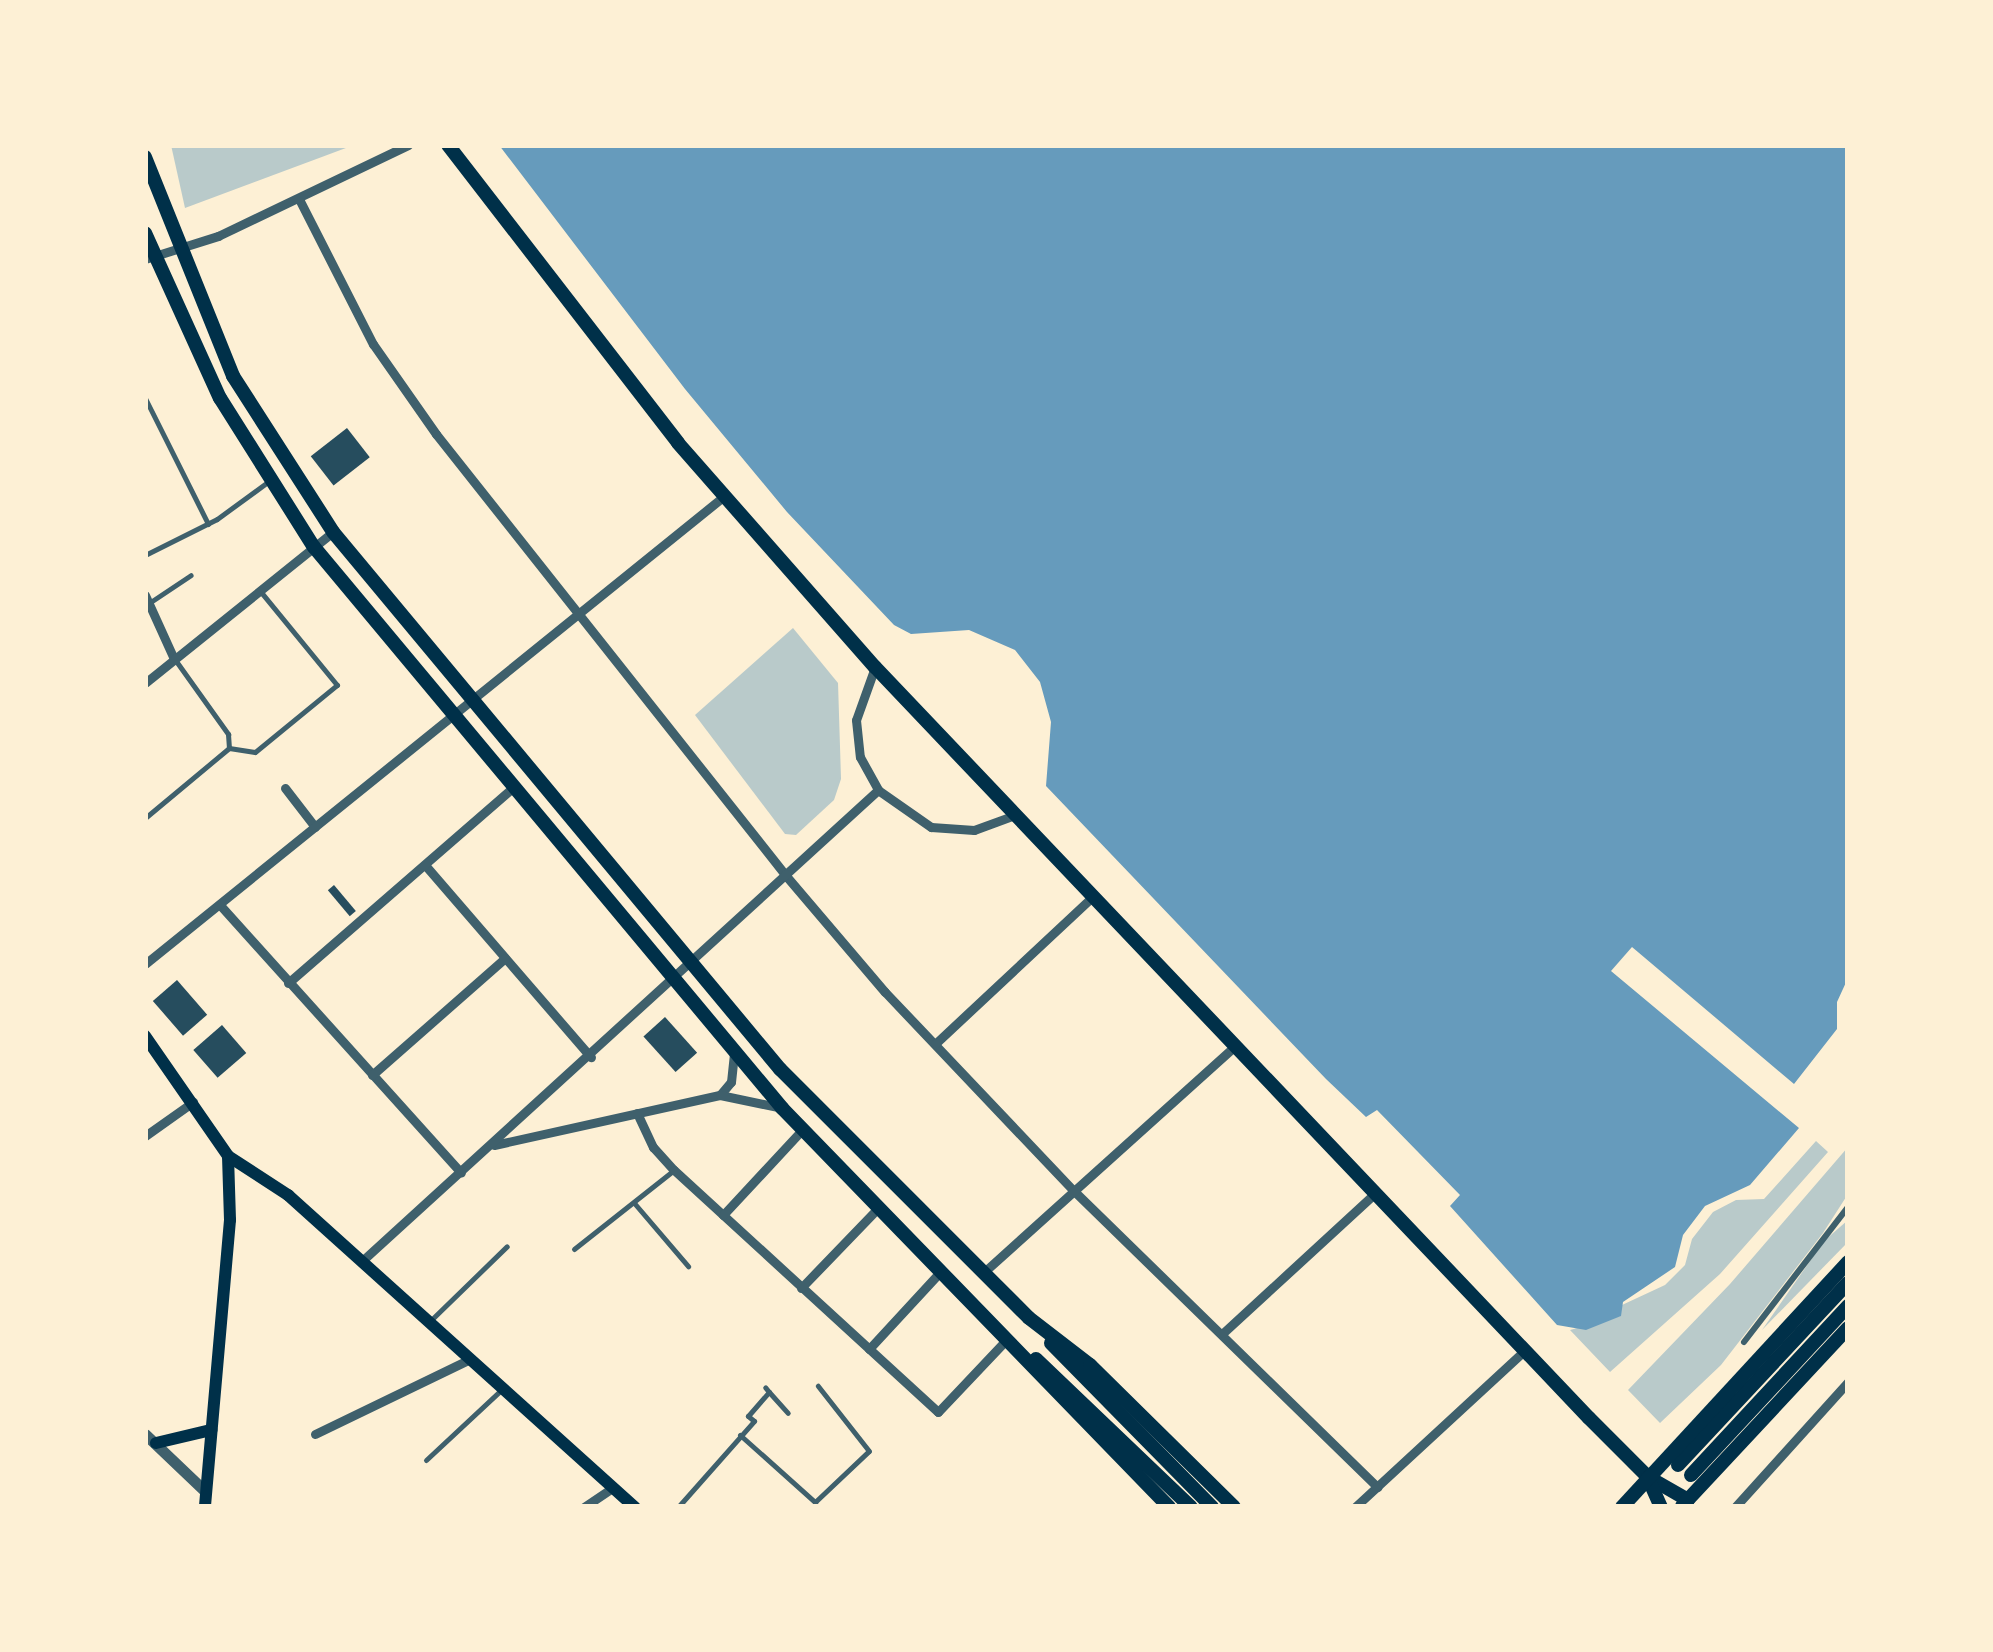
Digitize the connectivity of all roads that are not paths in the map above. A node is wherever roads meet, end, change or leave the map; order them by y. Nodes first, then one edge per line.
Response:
1 (408, 145) edge
2 (448, 145) edge
3 (145, 157) edge
4 (300, 199) junction
5 (145, 232) edge
6 (177, 249) junction
7 (148, 257) edge
8 (145, 398) edge
9 (269, 480) junction
10 (722, 496) junction
11 (208, 524) junction
12 (333, 532) junction
13 (314, 547) junction
14 (145, 555) edge
15 (191, 576) dead end
16 (260, 590) junction
17 (147, 599) edge
18 (580, 611) junction
19 (174, 658) junction
20 (875, 667) junction
21 (145, 683) edge
22 (474, 697) junction
23 (455, 713) junction
24 (229, 748) junction
25 (515, 786) junction
26 (285, 788) dead end
27 (878, 790) junction
28 (1015, 815) junction
29 (145, 818) edge
30 (315, 827) junction
31 (425, 864) junction
32 (787, 877) junction
33 (1093, 896) junction
34 (220, 904) junction
35 (506, 958) junction
36 (145, 964) edge
37 (692, 964) junction
38 (674, 981) junction
39 (288, 982) junction
40 (145, 1036) edge
41 (935, 1044) junction
42 (1236, 1044) junction
43 (734, 1052) junction
44 (590, 1056) junction
45 (372, 1075) junction
46 (720, 1095) junction
47 (195, 1100) junction
48 (782, 1108) junction
49 (637, 1113) junction
50 (802, 1129) junction
51 (145, 1136) edge
52 (492, 1146) junction
53 (228, 1156) junction
54 (674, 1170) junction
55 (461, 1172) junction
56 (1074, 1191) junction
57 (1375, 1193) junction
58 (634, 1203) junction
59 (880, 1206) junction
60 (1848, 1207) edge
61 (722, 1215) junction
62 (507, 1246) dead end
63 (574, 1249) dead end
64 (364, 1260) junction
65 (1848, 1262) edge
66 (688, 1266) dead end
67 (942, 1269) junction
68 (984, 1272) junction
69 (1848, 1283) edge
70 (801, 1288) junction
71 (1848, 1306) edge
72 (1029, 1318) junction
73 (430, 1321) junction
74 (1848, 1328) edge
75 (1223, 1332) junction
76 (1010, 1336) junction
77 (1744, 1342) dead end
78 (870, 1348) junction
79 (1525, 1350) junction
80 (470, 1360) junction
81 (1073, 1380) junction
82 (1848, 1382) edge
83 (818, 1386) dead end
84 (502, 1388) junction
85 (788, 1413) dead end
86 (211, 1430) junction
87 (316, 1434) dead end
88 (740, 1435) junction
89 (150, 1438) edge
90 (426, 1460) dead end
91 (1678, 1465) dead end
92 (1691, 1476) dead end
93 (1648, 1477) junction
94 (1377, 1487) junction
95 (612, 1488) junction
96 (206, 1492) junction
97 (1688, 1505) edge
98 (205, 1507) edge
99 (584, 1507) edge
100 (635, 1507) edge
101 (678, 1507) edge
102 (1169, 1507) edge
103 (1191, 1507) edge
104 (1212, 1507) edge
105 (1234, 1507) edge
106 (1356, 1507) edge
107 (1622, 1507) edge
108 (1661, 1507) edge
109 (1735, 1507) edge

1 - 4 street
2 - 10 main road
3 - 6 main road
4 - 6 street
4 - 18 street
5 - 7 main road
6 - 7 street
6 - 12 main road
7 - 9 main road
8 - 11 lane
9 - 11 lane
9 - 13 main road
10 - 18 street
10 - 20 main road
11 - 14 lane
12 - 13 street
12 - 22 main road
13 - 16 street
13 - 23 main road
15 - 17 lane
16 - 19 street
16 - 24 lane
17 - 19 street
18 - 22 street
18 - 32 street
19 - 21 street
19 - 24 lane
20 - 27 street
20 - 28 main road
22 - 23 street
22 - 37 main road
23 - 25 main road
23 - 30 street
24 - 29 lane
25 - 31 street
25 - 38 main road
26 - 30 street
27 - 28 street
27 - 32 street
28 - 33 main road
30 - 34 street
31 - 35 street
31 - 39 street
32 - 37 street
32 - 41 street
33 - 41 street
33 - 42 main road
34 - 36 street
34 - 39 street
35 - 44 street
35 - 45 street
37 - 38 street
37 - 68 main road
38 - 43 main road
38 - 44 street
39 - 45 street
40 - 47 main road
41 - 56 street
42 - 56 street
42 - 57 main road
43 - 46 street
43 - 48 main road
44 - 52 street
45 - 55 street
46 - 48 street
46 - 49 street
47 - 51 street
47 - 53 main road
48 - 50 main road
49 - 52 street
49 - 54 street
50 - 59 main road
50 - 61 street
52 - 55 street
53 - 64 main road
53 - 86 main road
54 - 58 lane
54 - 61 street
55 - 64 street
56 - 68 street
56 - 75 street
57 - 75 street
57 - 79 main road
58 - 63 lane
58 - 66 lane
59 - 67 main road
59 - 70 street
60 - 77 street
61 - 70 street
62 - 73 lane
64 - 73 main road
65 - 93 main road
67 - 76 main road
67 - 78 street
68 - 72 main road
69 - 91 main road
70 - 78 street
71 - 92 main road
72 - 81 main road
72 - 105 main road
73 - 80 main road
74 - 97 main road
75 - 94 street
76 - 78 street
76 - 81 main road
76 - 102 main road
79 - 93 main road
79 - 94 street
80 - 84 main road
80 - 87 street
81 - 103 main road
81 - 104 main road
82 - 109 street
83 - 88 lane
84 - 90 lane
84 - 95 main road
85 - 88 lane
86 - 89 main road
86 - 96 main road
88 - 101 lane
89 - 96 street
93 - 97 main road
93 - 107 main road
93 - 108 main road
94 - 106 street
95 - 99 street
95 - 100 main road
96 - 98 main road

